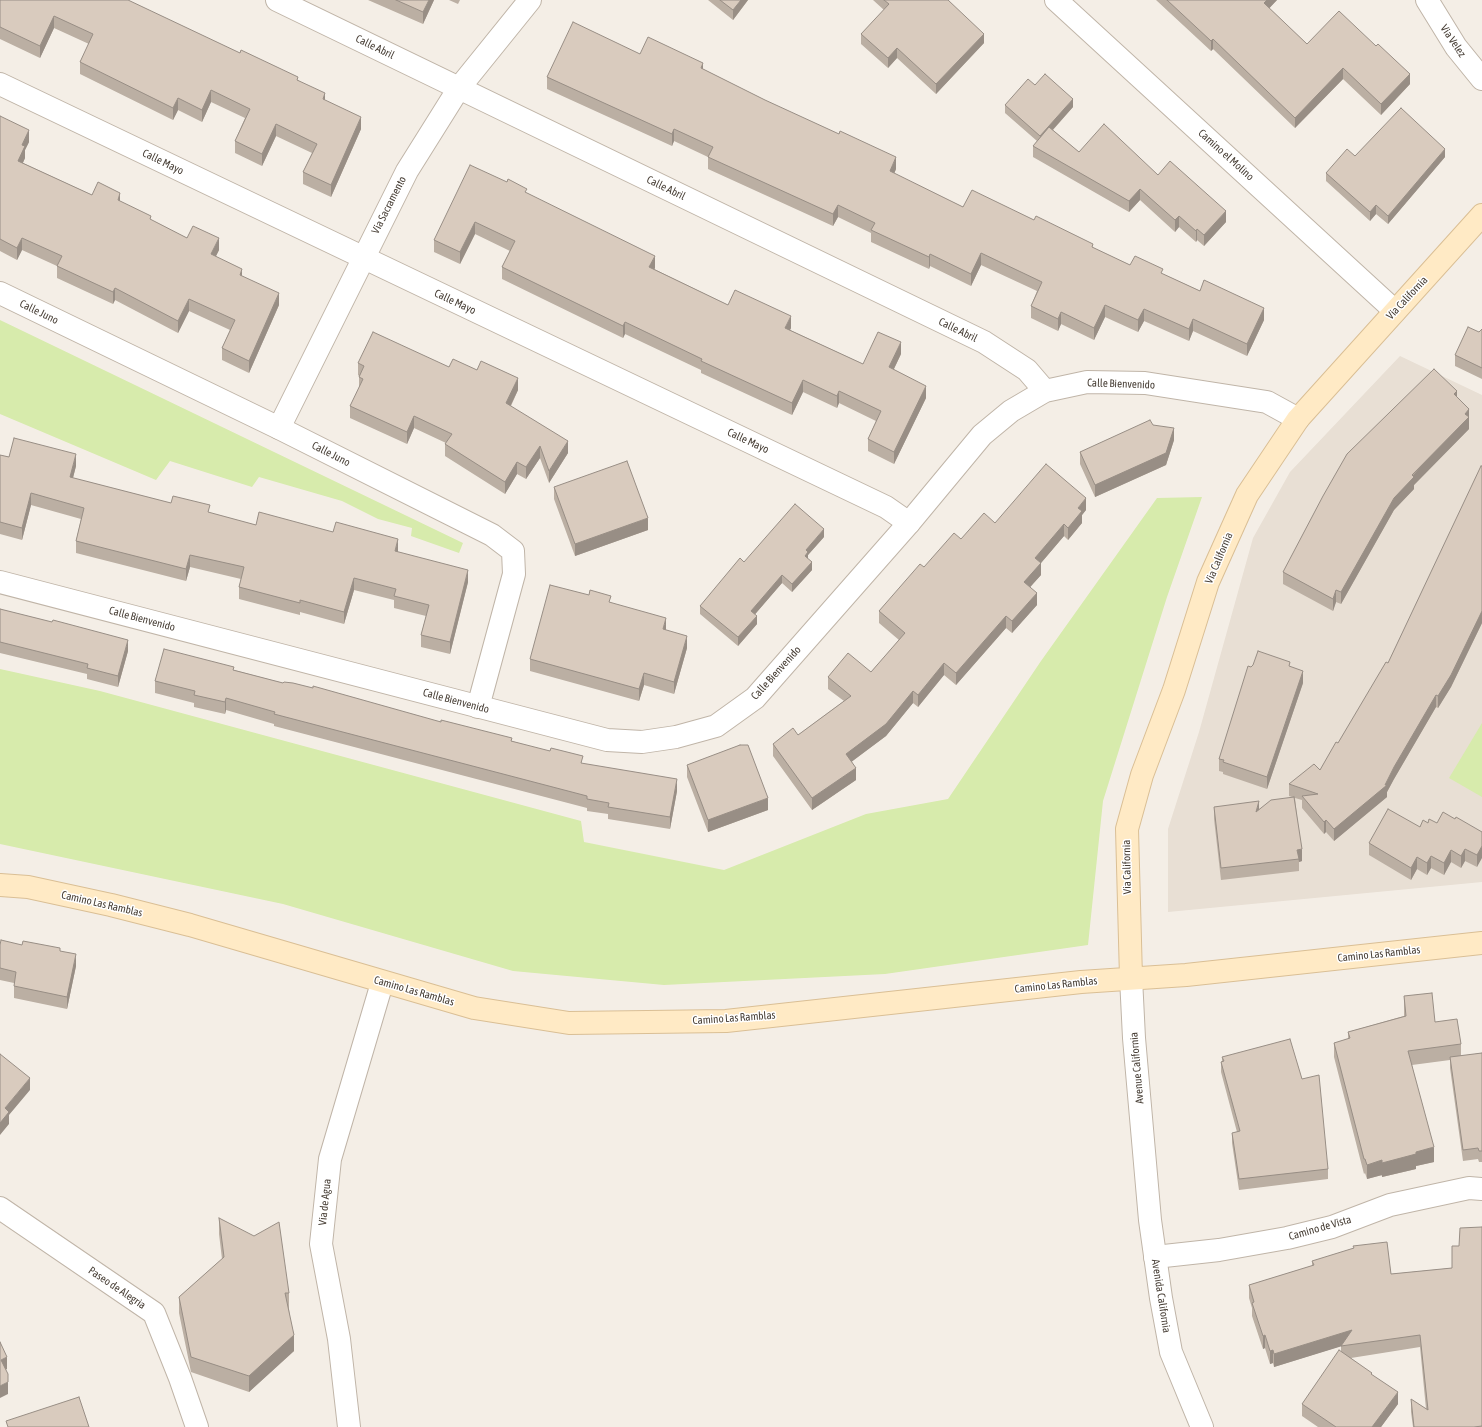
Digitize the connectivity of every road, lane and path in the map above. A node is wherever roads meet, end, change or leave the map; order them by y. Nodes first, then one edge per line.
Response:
1 (277, 0) edge
2 (530, 0) edge
3 (1056, 0) edge
4 (1427, 0) edge
5 (1482, 79) edge
6 (0, 84) edge
7 (459, 88) junction
8 (1482, 215) edge
9 (362, 258) junction
10 (0, 294) edge
11 (1395, 311) junction
12 (1045, 391) junction
13 (1298, 419) junction
14 (279, 428) junction
15 (910, 522) junction
16 (0, 582) edge
17 (478, 707) junction
18 (0, 885) edge
19 (1482, 943) edge
20 (1131, 978) junction
21 (382, 983) junction
22 (1145, 1158) joint
23 (1482, 1188) edge
24 (0, 1208) edge
25 (1155, 1257) junction
26 (197, 1427) edge
27 (349, 1427) edge
28 (1202, 1427) edge

1 - 7 street, Calle Abril
2 - 7 street, Via Sacramento
3 - 11 street, Camino el Molino
4 - 5 street, Via Velez
6 - 9 street, Calle Mayo
7 - 9 street, Via Sacramento
7 - 12 street, Calle Abril
8 - 11 main road, Via California
9 - 14 street, Via Sacramento
9 - 15 street, Calle Mayo
10 - 14 street, Calle Juno
11 - 13 main road, Via California
12 - 13 street, Calle Bienvenido
12 - 15 street, Calle Bienvenido
13 - 20 main road, Via California
14 - 17 street, Calle Juno
15 - 17 street, Calle Bienvenido
16 - 17 street, Calle Bienvenido
18 - 21 main road, Camino Las Ramblas
19 - 20 main road, Camino Las Ramblas
20 - 21 main road, Camino Las Ramblas
20 - 22 street, Avenue California
21 - 27 street, Via de Agua
22 - 25 street, Avenida California
23 - 25 street, Camino de Vista
24 - 26 street, Paseo de Alegria
25 - 28 street, Avenida California

